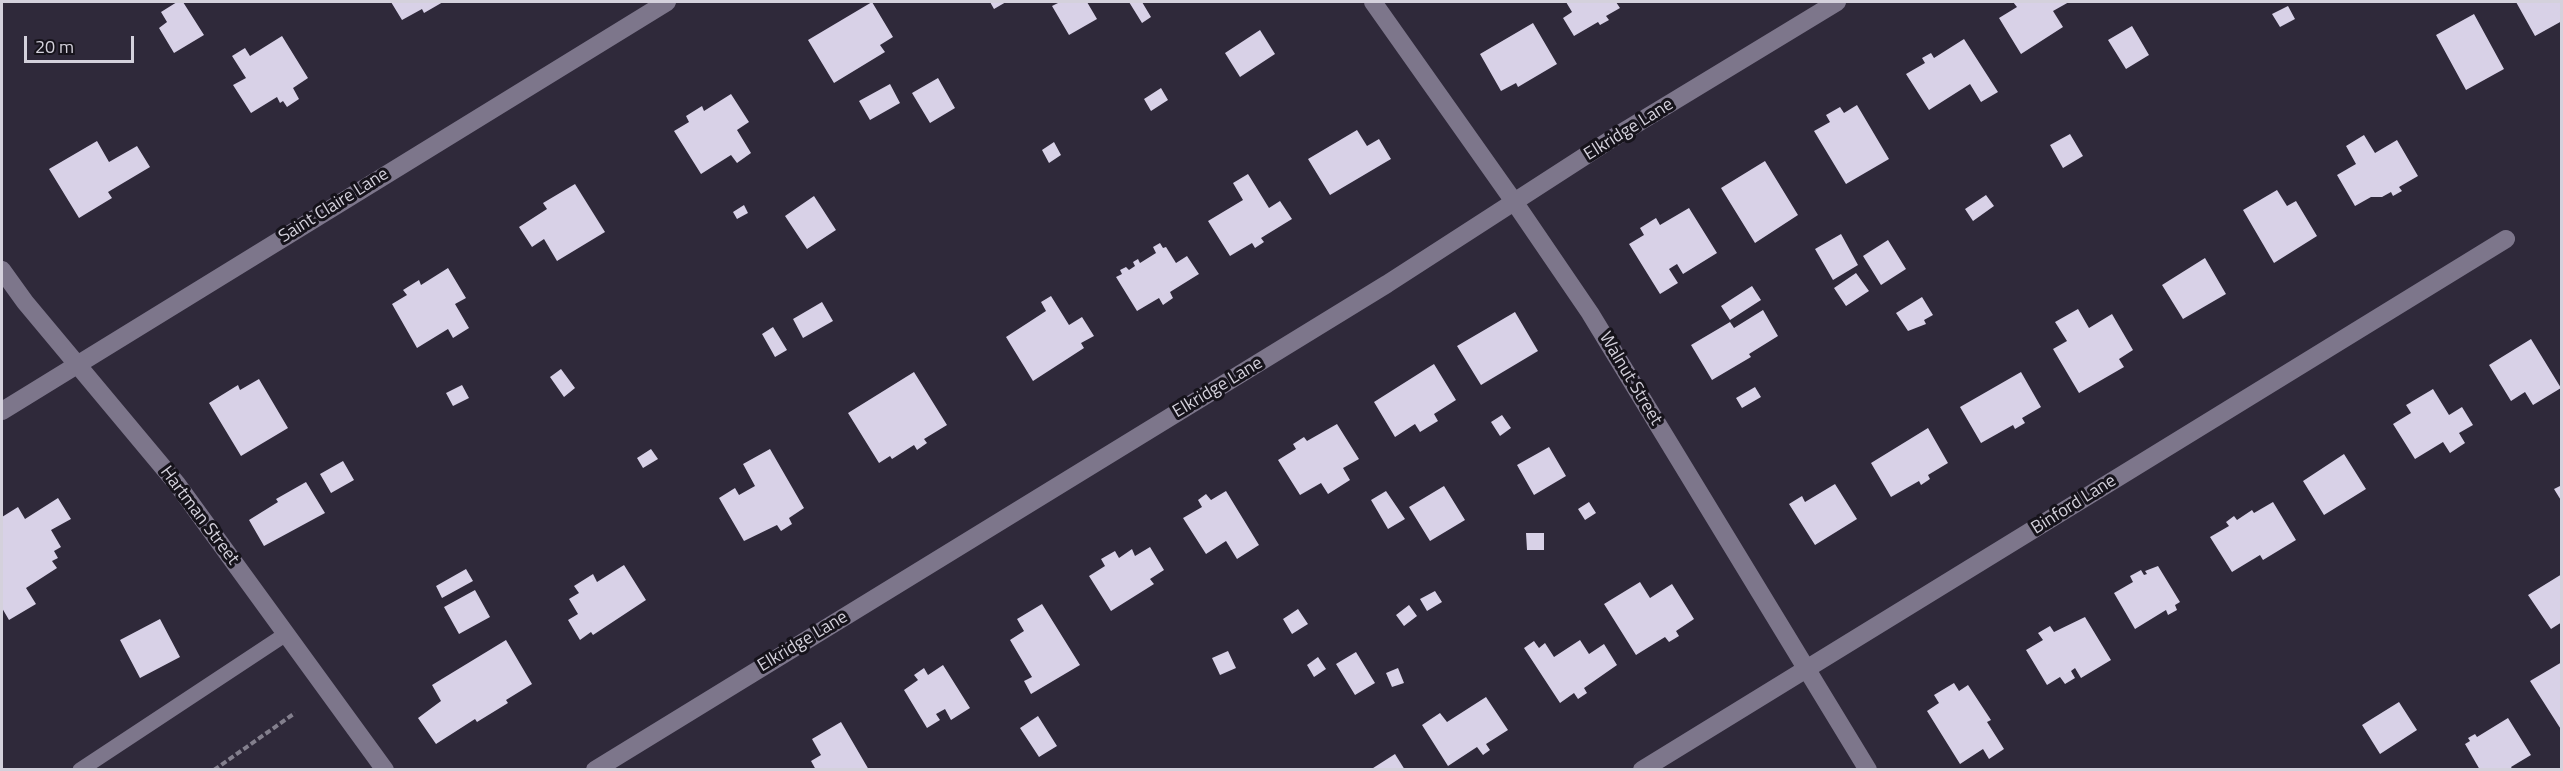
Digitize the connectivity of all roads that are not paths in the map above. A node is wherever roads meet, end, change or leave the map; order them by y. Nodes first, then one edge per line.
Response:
1 (667, 2) edge
2 (1373, 2) edge
3 (1837, 2) edge
4 (1515, 203) junction
5 (2506, 239) dead end
6 (2, 270) edge
7 (76, 365) junction
8 (2, 411) edge
9 (286, 634) junction
10 (1806, 669) junction
11 (80, 770) edge
12 (385, 770) edge
13 (594, 770) edge
14 (1642, 770) edge
15 (1868, 770) edge

1 - 7 street, Saint Claire Lane
2 - 4 street, Walnut Street
3 - 4 street, Elkridge Lane
4 - 10 street, Walnut Street
4 - 13 street, Elkridge Lane
5 - 10 street, Binford Lane
6 - 7 street, Hartman Street
7 - 8 street, Saint Claire Lane
7 - 9 street, Hartman Street
9 - 11 lane
9 - 12 street, Hartman Street
10 - 14 street, Binford Lane
10 - 15 street, Walnut Street

